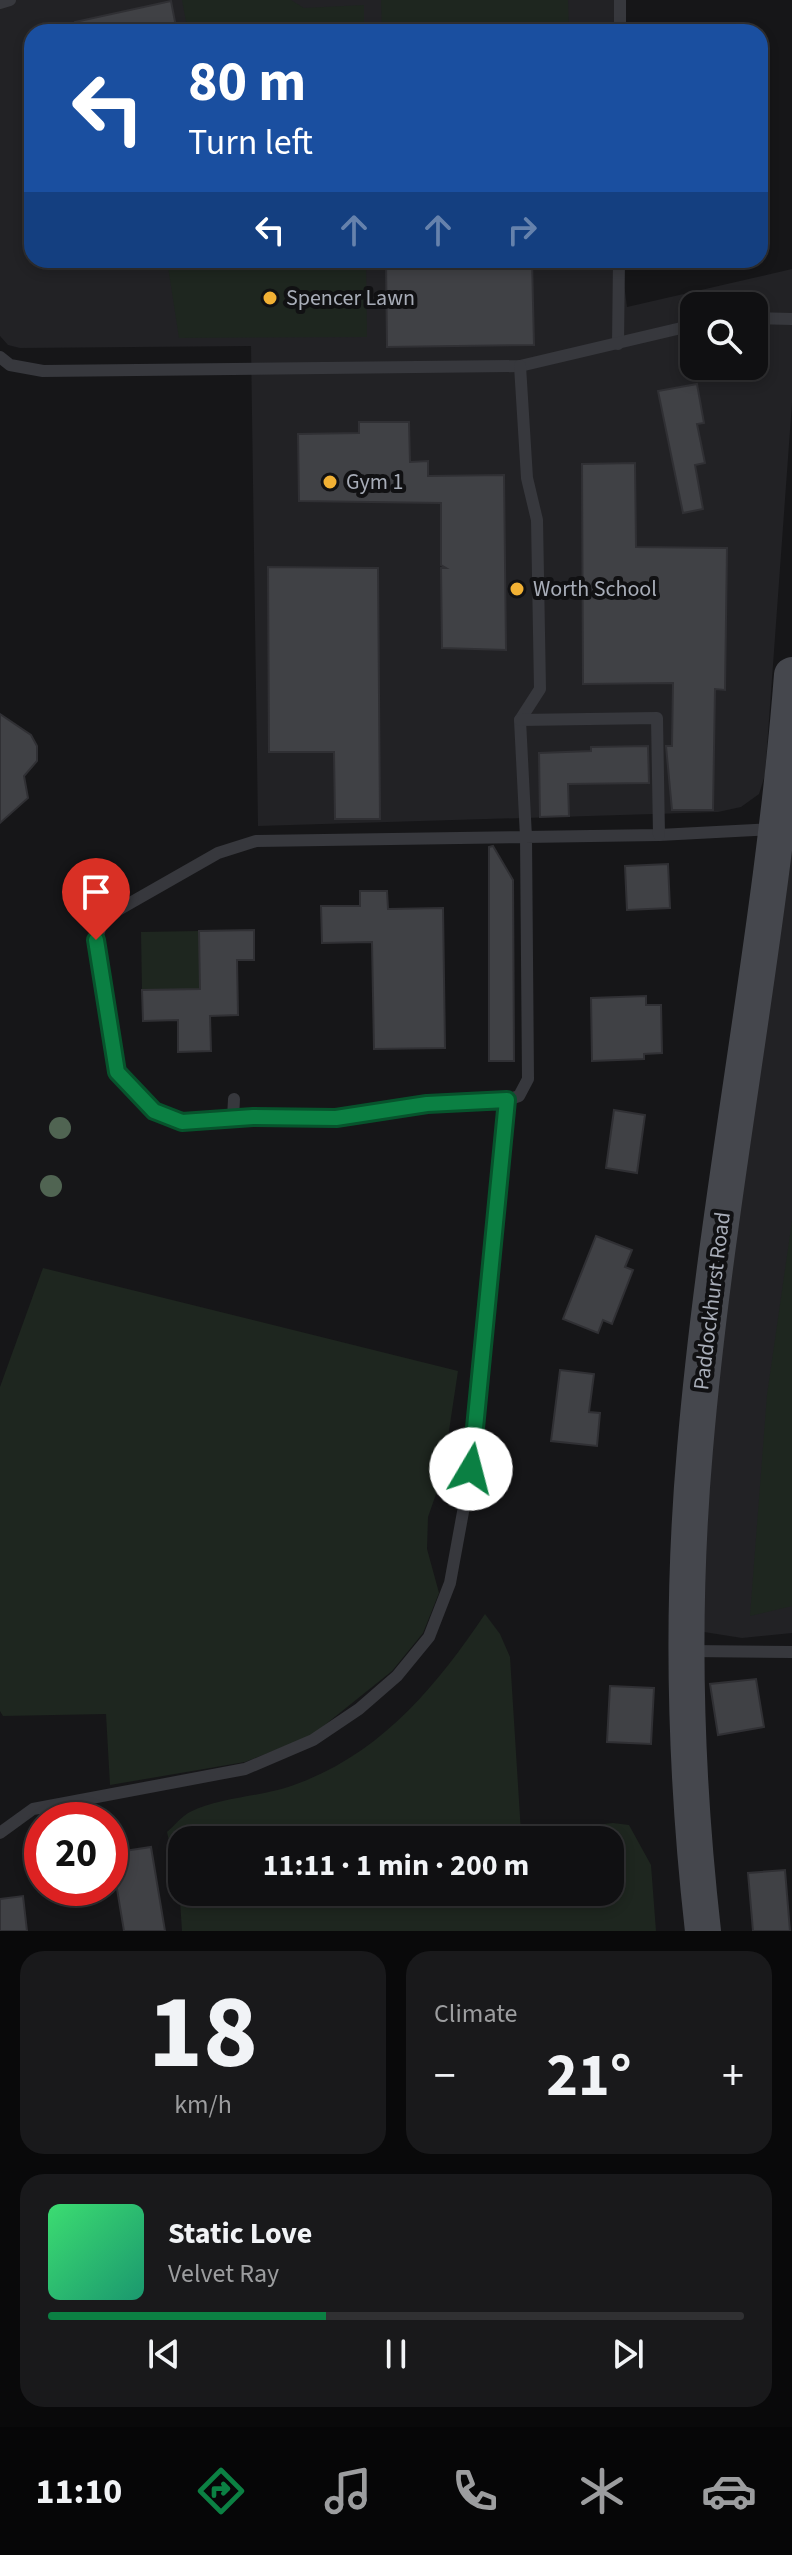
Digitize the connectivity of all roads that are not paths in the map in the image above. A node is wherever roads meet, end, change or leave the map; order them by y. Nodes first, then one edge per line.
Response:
1 (10, 0) edge
2 (620, 0) edge
3 (0, 3) edge
4 (620, 24) edge
5 (619, 268) edge
6 (768, 318) edge
7 (792, 319) edge
8 (680, 328) edge
9 (618, 344) junction
10 (0, 357) edge
11 (520, 366) junction
12 (792, 675) edge
13 (520, 720) junction
14 (777, 829) junction
15 (659, 835) junction
16 (526, 837) junction
17 (234, 1099) dead end
18 (507, 1100) junction
19 (233, 1118) junction
20 (687, 1650) junction
21 (792, 1652) edge
22 (0, 1833) edge
23 (703, 1931) edge

1 - 3 lane
2 - 4 lane
5 - 9 lane
6 - 7 lane
8 - 9 lane
9 - 11 lane
10 - 11 lane
11 - 13 lane
12 - 14 main road, Paddockhurst Road
13 - 15 lane
13 - 16 lane
14 - 15 lane
14 - 20 main road, Paddockhurst Road
15 - 16 lane
16 - 18 lane
16 - 19 lane
17 - 19 lane
18 - 19 lane
18 - 22 lane
20 - 21 lane
20 - 23 main road, Paddockhurst Road

